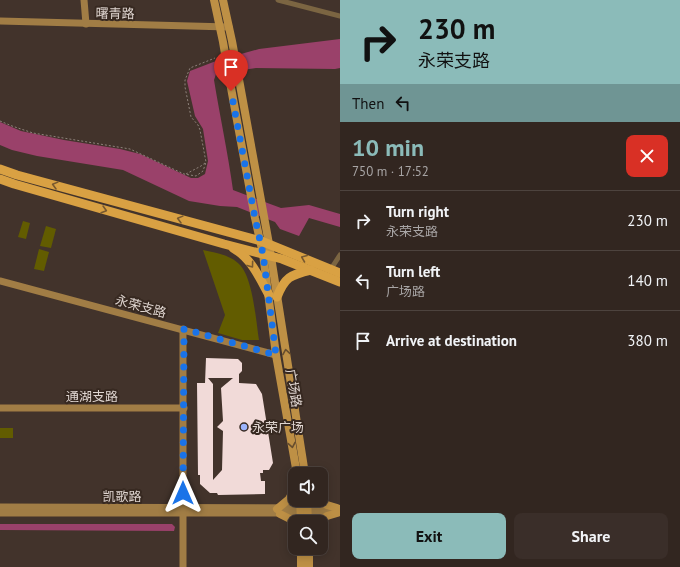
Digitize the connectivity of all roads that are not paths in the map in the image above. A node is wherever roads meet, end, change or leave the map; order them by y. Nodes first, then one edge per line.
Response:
1 (84, 0) edge
2 (214, 0) edge
3 (223, 0) edge
4 (278, 0) edge
5 (340, 16) edge
6 (0, 22) edge
7 (86, 24) junction
8 (220, 27) junction
9 (229, 27) junction
10 (0, 169) edge
11 (0, 179) edge
12 (265, 242) junction
13 (224, 244) junction
14 (267, 255) junction
15 (340, 255) edge
16 (331, 269) junction
17 (311, 270) junction
18 (340, 273) edge
19 (0, 281) edge
20 (340, 282) edge
21 (273, 296) junction
22 (184, 329) junction
23 (276, 355) junction
24 (0, 408) edge
25 (184, 408) junction
26 (298, 467) edge
27 (298, 467) edge
28 (288, 500) edge
29 (328, 506) edge
30 (0, 507) edge
31 (304, 507) edge
32 (183, 511) junction
33 (278, 511) junction
34 (338, 511) edge
35 (0, 513) edge
36 (328, 516) edge
37 (288, 518) edge
38 (305, 555) edge
39 (308, 555) edge
40 (183, 567) edge
41 (301, 567) edge
42 (309, 567) edge

1 - 7 street
2 - 8 main road, 广场路
3 - 9 main road, 广场路
4 - 5 street
6 - 7 street, 曙青路
7 - 8 street, 曙青路
8 - 9 street, 曙青路
8 - 12 main road, 广场路
9 - 12 main road, 广场路
12 -> 10 highway
11 -> 13 highway
12 - 14 main road, 广场路
16 -> 12 highway
13 - 14 highway
13 -> 21 highway
14 - 17 highway
14 - 21 main road, 广场路
15 - 16 street
16 - 18 highway
17 - 20 highway
17 - 21 highway
19 - 22 street, 永荣支路
21 - 23 main road, 广场路
26 -> 21 main road, 广场路
22 - 23 street, 永荣支路
22 - 25 street
23 -> 27 main road, 广场路
24 - 25 street, 通湖支路
25 - 32 street
28 - 33 main road
29 - 34 main road
30 - 32 street, 凯歌路
31 - 33 street, 凯歌路
31 - 34 street, 凯歌路
32 - 33 street, 凯歌路
32 - 35 street, 凯歌路
32 - 40 street
33 - 37 main road
34 - 36 main road
38 - 41 main road
39 - 42 main road

